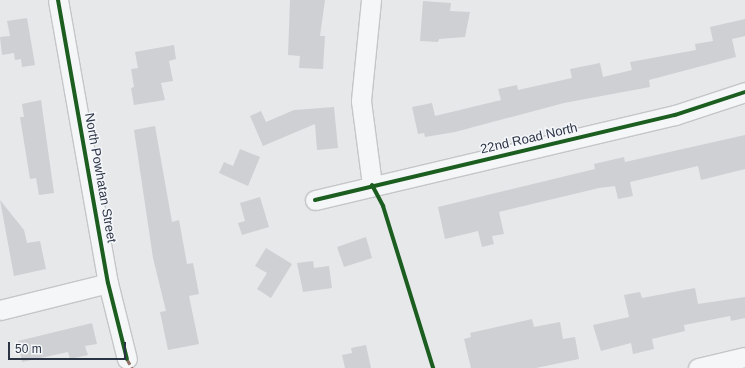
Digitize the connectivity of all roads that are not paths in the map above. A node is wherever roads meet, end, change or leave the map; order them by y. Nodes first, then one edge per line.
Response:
1 (58, 0) edge
2 (371, 0) edge
3 (745, 92) edge
4 (372, 185) junction
5 (315, 200) dead end
6 (108, 283) junction
7 (0, 310) edge
8 (745, 357) edge
9 (127, 359) dead end
10 (698, 368) edge

1 - 6 street, North Powhatan Street
2 - 4 street
3 - 4 street, 22nd Road North
4 - 5 street, 22nd Road North
6 - 7 street
6 - 9 street, North Powhatan Street
8 - 10 street

